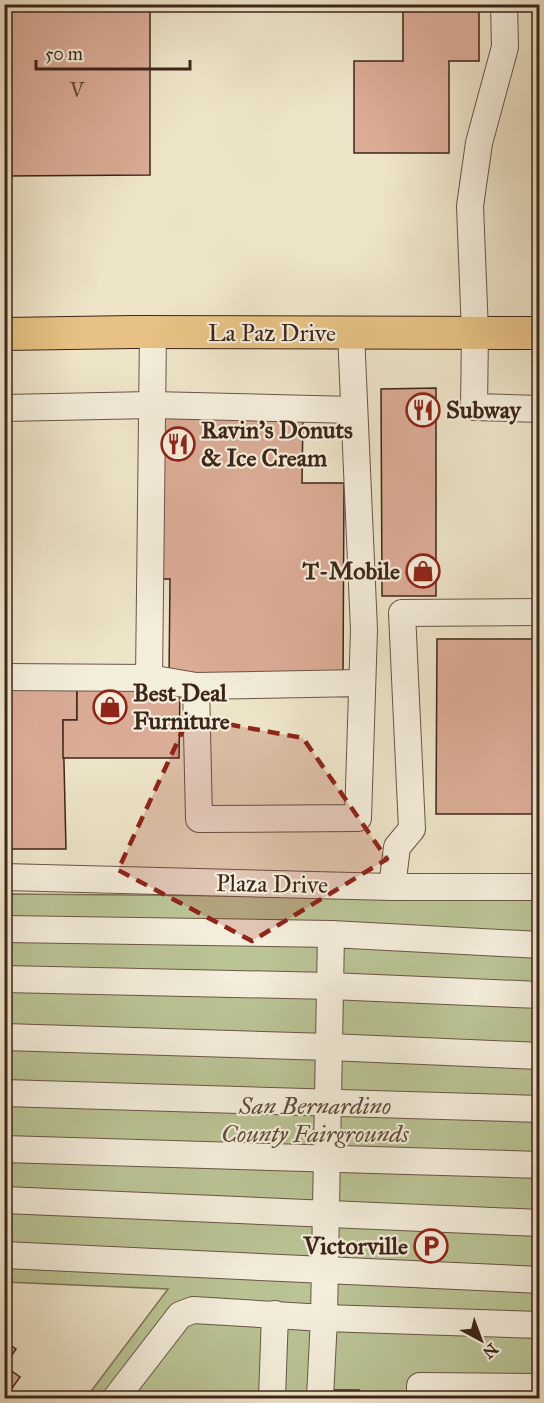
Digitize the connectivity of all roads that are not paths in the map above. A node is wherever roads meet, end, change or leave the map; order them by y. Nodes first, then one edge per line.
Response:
1 (504, 4) edge
2 (153, 332) junction
3 (351, 333) junction
4 (475, 333) junction
5 (540, 333) edge
6 (4, 334) edge
7 (152, 405) junction
8 (4, 408) edge
9 (540, 409) edge
10 (354, 410) junction
11 (540, 612) edge
12 (4, 677) edge
13 (149, 678) junction
14 (363, 683) junction
15 (196, 686) junction
16 (4, 877) edge
17 (392, 887) junction
18 (540, 887) edge
19 (4, 929) edge
20 (331, 934) junction
21 (540, 945) edge
22 (4, 979) edge
23 (330, 986) junction
24 (540, 995) edge
25 (4, 1037) edge
26 (329, 1047) junction
27 (540, 1056) edge
28 (4, 1094) edge
29 (328, 1103) junction
30 (540, 1109) edge
31 (4, 1149) edge
32 (327, 1159) junction
33 (540, 1165) edge
34 (4, 1200) edge
35 (326, 1214) junction
36 (540, 1223) edge
37 (4, 1255) edge
38 (325, 1271) junction
39 (540, 1280) edge
40 (275, 1314) junction
41 (324, 1318) junction
42 (540, 1325) edge
43 (540, 1387) edge
44 (116, 1398) edge
45 (272, 1398) edge
46 (320, 1398) edge
47 (420, 1398) edge

1 - 4 street
2 - 3 main road, La Paz Drive
2 - 6 main road, La Paz Drive
2 - 7 street
3 - 4 main road, La Paz Drive
3 - 10 street
4 - 5 main road, La Paz Drive
4 - 9 street
7 - 8 street
7 - 10 street
7 - 13 street
10 - 14 street
11 - 17 street
12 - 13 street
13 - 15 street
14 - 15 street
14 - 15 street
16 - 17 street, Plaza Drive
17 - 18 street, Plaza Drive
19 - 20 street
20 - 21 street
20 - 23 street
22 - 23 street
23 - 24 street
23 - 26 street
25 - 26 street
26 - 27 street
26 - 29 street
28 - 29 street
29 - 30 street
29 - 32 street
31 - 32 street
32 - 33 street
32 - 35 street
34 - 35 street
35 - 36 street
35 - 38 street
37 - 38 street
38 - 39 street
38 - 41 street
40 - 41 street
40 - 44 street
40 - 45 street
41 - 42 street
41 - 46 street
43 - 47 street

